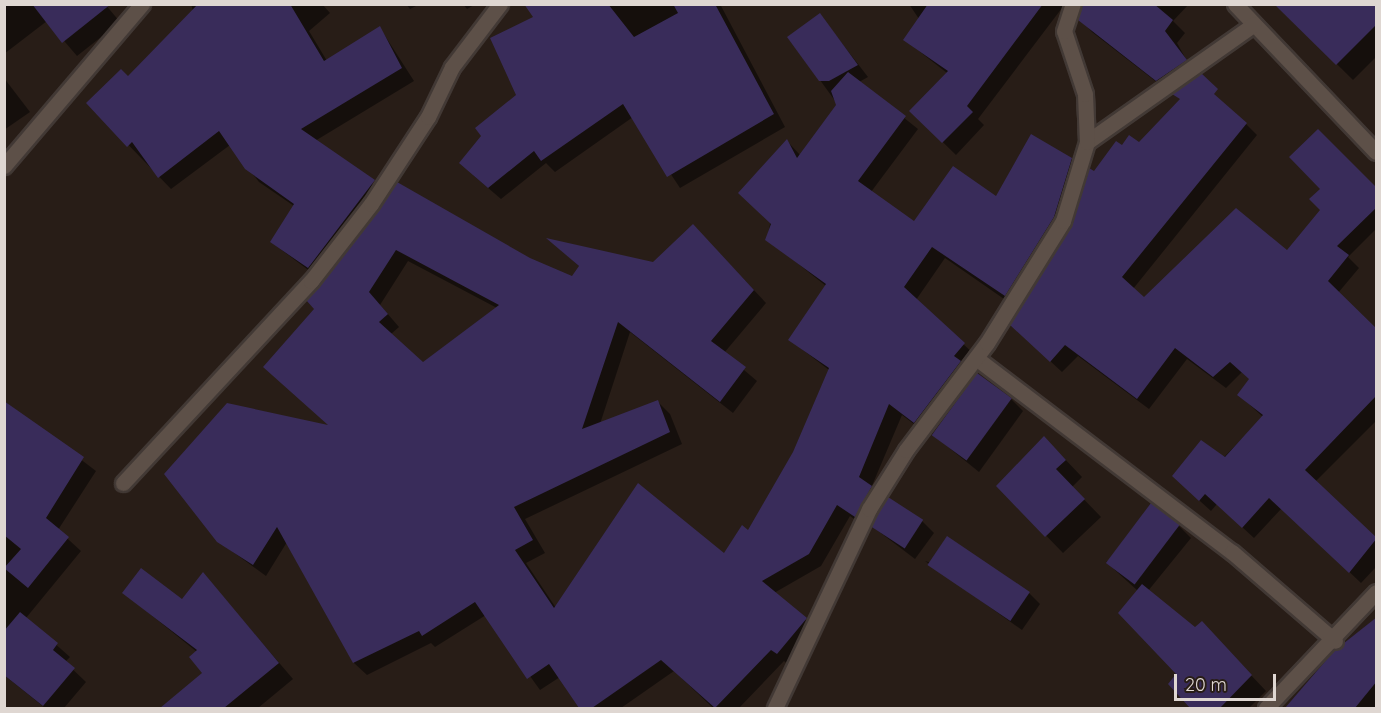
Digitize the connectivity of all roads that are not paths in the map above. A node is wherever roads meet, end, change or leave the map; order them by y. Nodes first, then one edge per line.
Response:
1 (142, 4) edge
2 (500, 4) edge
3 (1072, 4) edge
4 (1235, 4) edge
5 (1254, 24) junction
6 (1087, 142) junction
7 (1377, 152) edge
8 (4, 166) edge
9 (976, 358) junction
10 (123, 483) dead end
11 (1377, 592) edge
12 (1335, 641) junction
13 (775, 708) edge
14 (1266, 708) edge

1 - 8 street
2 - 10 street
3 - 6 street
4 - 5 street
5 - 6 street
5 - 7 street
6 - 9 street
9 - 12 street
9 - 13 street
11 - 12 street
12 - 14 street

